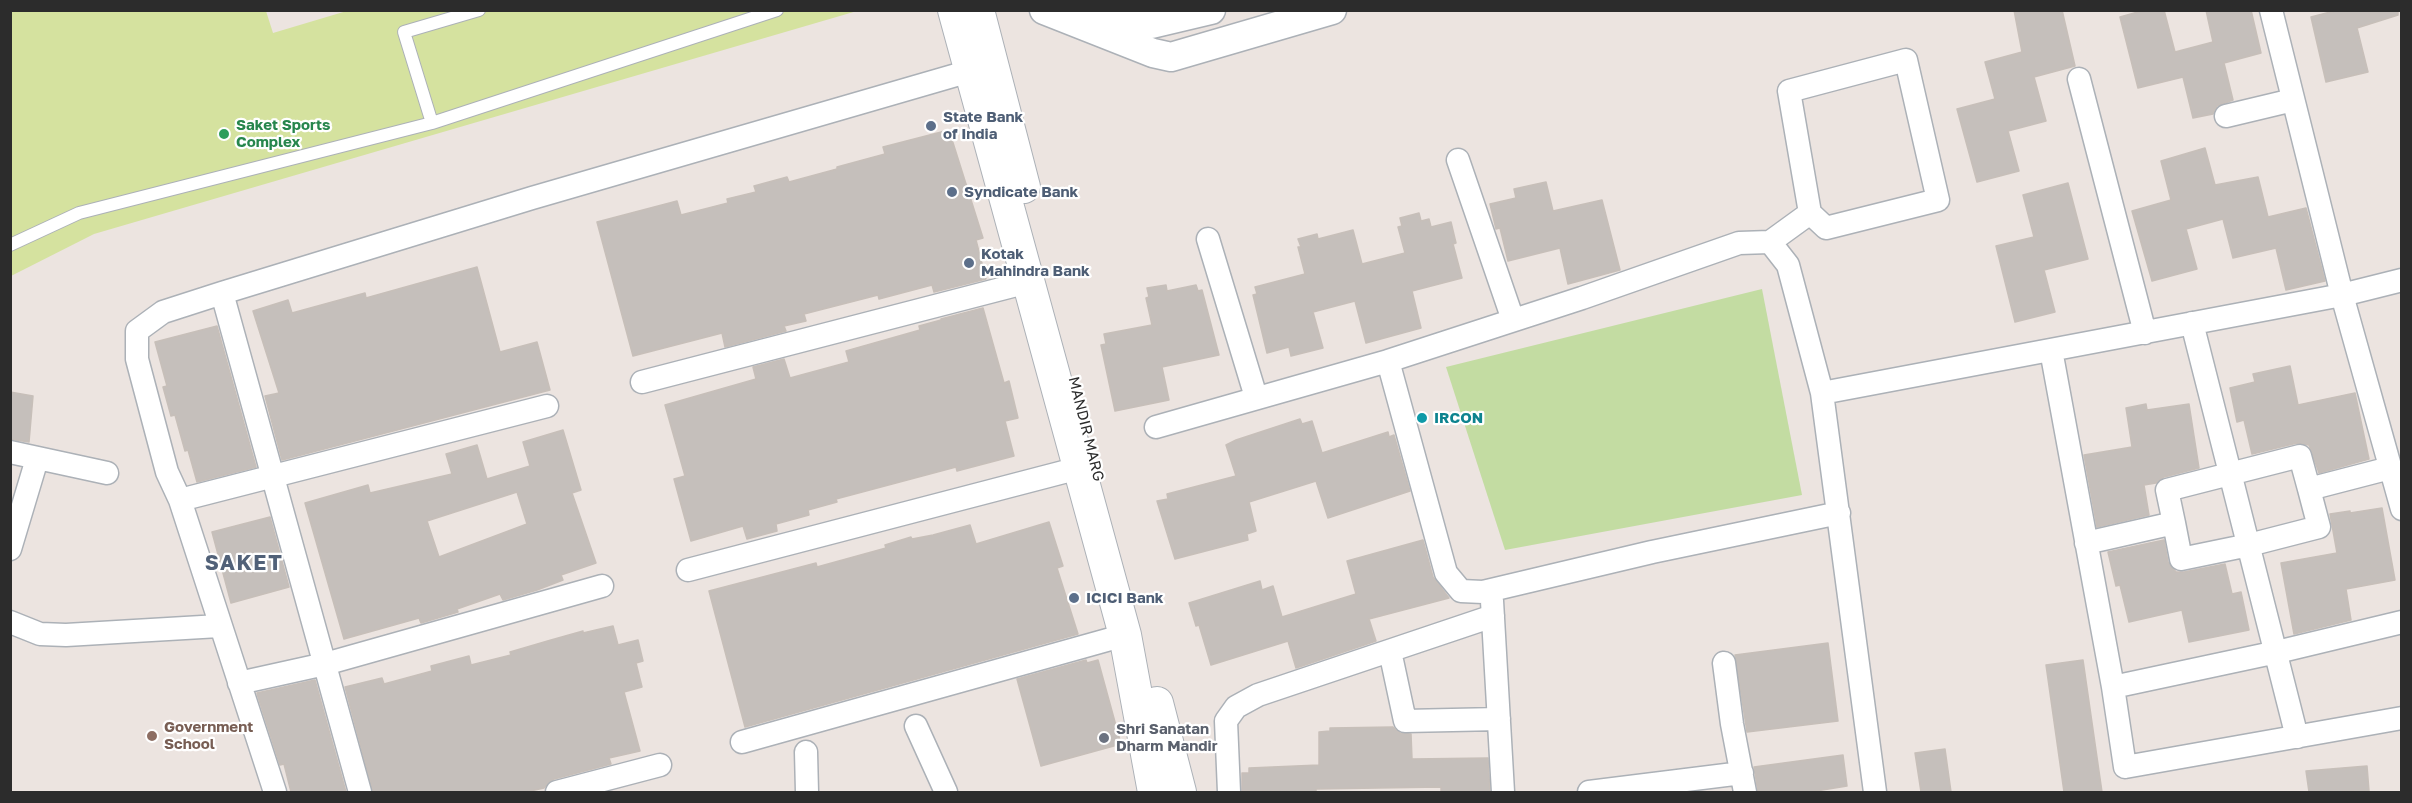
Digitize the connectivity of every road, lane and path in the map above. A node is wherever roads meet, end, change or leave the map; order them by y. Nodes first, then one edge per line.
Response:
1 (479, 10) edge
2 (777, 10) edge
3 (1044, 10) edge
4 (1099, 10) edge
5 (1211, 10) edge
6 (1332, 10) edge
7 (2271, 10) edge
8 (967, 15) edge
9 (982, 68) junction
10 (2079, 79) dead end
11 (2293, 100) junction
12 (2226, 117) dead end
13 (432, 123) junction
14 (1458, 160) dead end
15 (1810, 213) junction
16 (1208, 239) dead end
17 (1770, 242) junction
18 (10, 245) edge
19 (2402, 280) edge
20 (1028, 282) junction
21 (222, 293) junction
22 (2342, 295) junction
23 (1513, 320) junction
24 (2192, 323) junction
25 (2145, 333) junction
26 (2051, 350) junction
27 (1388, 361) junction
28 (642, 382) dead end
29 (1822, 393) junction
30 (1256, 398) junction
31 (547, 406) dead end
32 (1156, 428) dead end
33 (10, 452) edge
34 (37, 459) junction
35 (1079, 468) junction
36 (2390, 468) junction
37 (107, 473) dead end
38 (2231, 473) junction
39 (273, 476) junction
40 (2309, 489) junction
41 (180, 500) junction
42 (2402, 509) edge
43 (1839, 513) junction
44 (2174, 523) junction
45 (11, 542) edge
46 (2086, 543) junction
47 (2249, 545) junction
48 (688, 570) dead end
49 (602, 586) dead end
50 (1491, 590) junction
51 (1492, 616) junction
52 (10, 622) edge
53 (2402, 622) edge
54 (219, 626) junction
55 (1125, 635) junction
56 (1390, 651) junction
57 (2277, 652) junction
58 (1724, 663) dead end
59 (325, 664) junction
60 (238, 683) junction
61 (2113, 687) junction
62 (2402, 718) edge
63 (1498, 719) junction
64 (916, 726) dead end
65 (2297, 737) junction
66 (742, 742) dead end
67 (806, 752) dead end
68 (660, 765) dead end
69 (1743, 782) edge
70 (275, 792) edge
71 (360, 792) edge
72 (557, 792) edge
73 (807, 792) edge
74 (946, 792) edge
75 (1154, 792) edge
76 (1179, 792) edge
77 (1229, 792) edge
78 (1503, 792) edge
79 (1589, 792) edge
80 (1875, 792) edge

1 - 13 lane
2 - 13 lane
3 - 6 street
4 - 5 street
7 - 11 street
8 - 9 main road
9 - 20 main road, MANDIR MARG
9 - 21 street
9 - 76 main road, MANDIR MARG
10 - 25 street
11 - 12 street
11 - 22 street
13 - 18 lane
14 - 23 street
15 - 15 street
15 - 17 street
16 - 30 street
17 - 23 street
17 - 29 street
19 - 22 street
20 - 28 street
20 - 35 main road, MANDIR MARG
21 - 39 street
21 - 41 street
22 - 24 street
22 - 36 street
23 - 27 street
24 - 25 street
24 - 38 street
25 - 26 street
26 - 29 street
26 - 46 street
27 - 30 street
27 - 50 street
29 - 43 street
30 - 32 street
31 - 39 street
33 - 34 street
34 - 37 street
34 - 45 street
35 - 48 street
35 - 55 main road, MANDIR MARG
36 - 40 street
36 - 42 street
38 - 40 street
38 - 44 street
38 - 47 street
39 - 41 street
39 - 59 street
40 - 47 street
41 - 54 street
43 - 50 street
43 - 80 street
44 - 46 street
44 - 47 street
46 - 61 street
47 - 57 street
49 - 59 street
50 - 51 street
51 - 56 street
51 - 63 street
52 - 54 street
53 - 57 street
54 - 60 street
55 - 66 street
55 - 75 main road, MANDIR MARG
56 - 63 street
56 - 77 street
57 - 61 street
57 - 65 street
58 - 69 street
59 - 60 street
59 - 71 street
60 - 70 street
61 - 65 street
62 - 65 street
63 - 78 street
64 - 74 street
67 - 73 street
68 - 72 street
69 - 79 street

